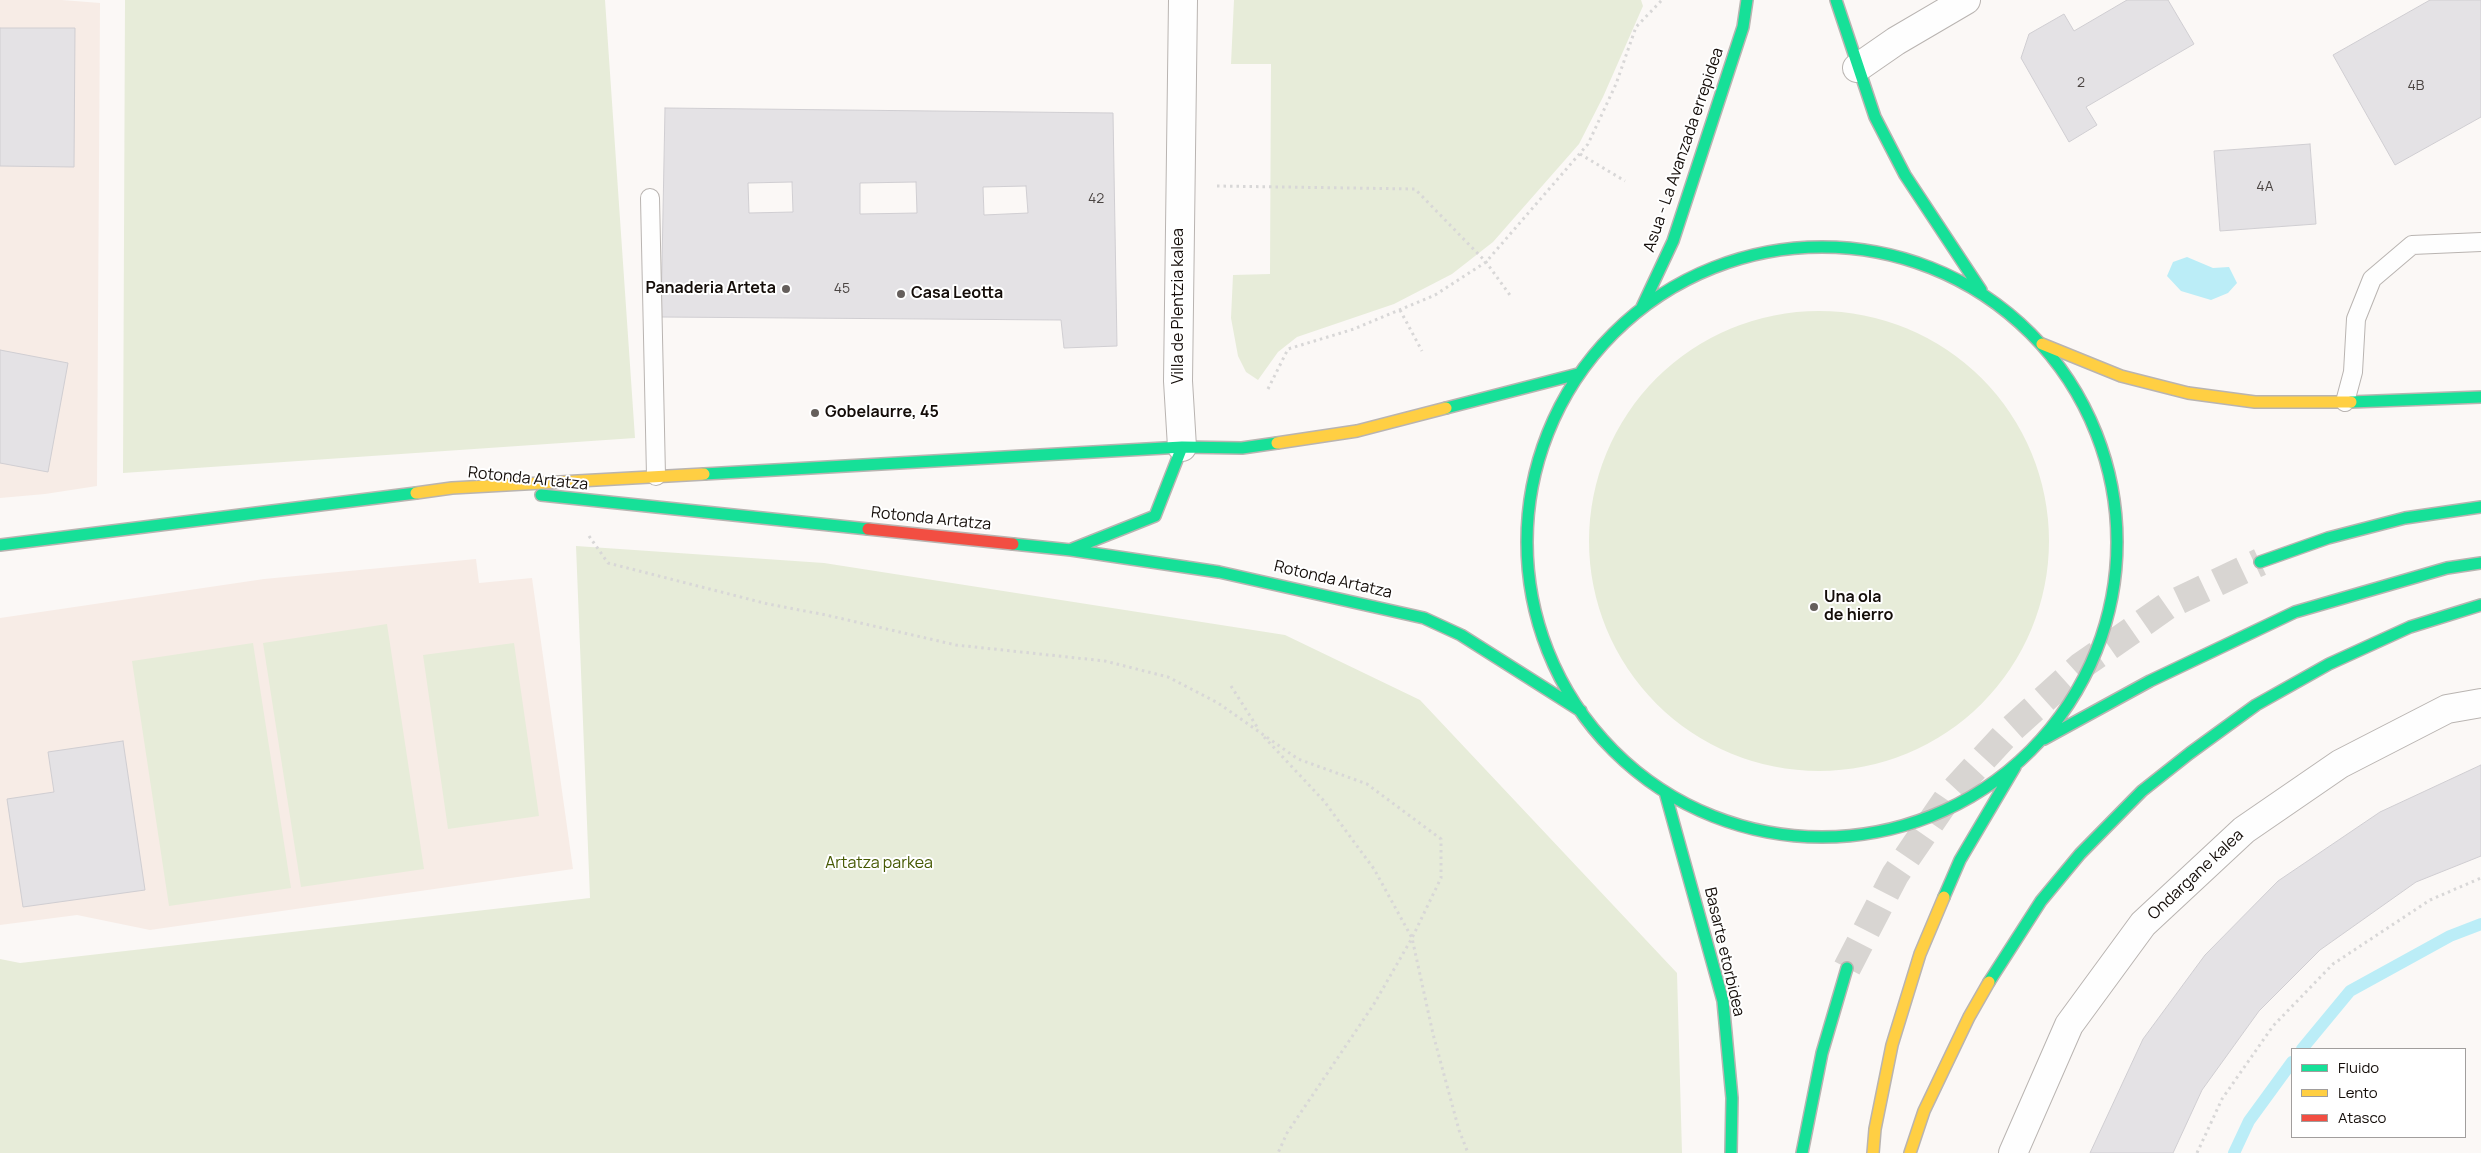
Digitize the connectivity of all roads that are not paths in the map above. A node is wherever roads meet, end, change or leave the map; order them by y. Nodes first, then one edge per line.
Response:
1 (1183, 0) edge
2 (1747, 0) edge
3 (1836, 0) edge
4 (1966, 0) edge
5 (1857, 68) junction
6 (650, 198) dead end
7 (2481, 242) edge
8 (1983, 294) junction
9 (1642, 306) junction
10 (2042, 344) junction
11 (1578, 374) junction
12 (2481, 397) edge
13 (2345, 402) junction
14 (1182, 447) junction
15 (656, 476) junction
16 (452, 488) junction
17 (2481, 507) edge
18 (0, 544) edge
19 (1070, 550) junction
20 (2260, 562) tunnel mouth
21 (2481, 563) edge
22 (2481, 605) edge
23 (2481, 703) edge
24 (1581, 711) junction
25 (2044, 739) junction
26 (2016, 767) junction
27 (1665, 792) junction
28 (1847, 968) tunnel mouth
29 (1731, 1153) edge
30 (1802, 1153) edge
31 (1873, 1153) edge
32 (1910, 1153) edge
33 (2013, 1153) edge

1 - 14 street, Villa de Plentzia kalea
2 - 9 main road, Asua - La Avanzada errepidea
3 - 5 main road
4 - 5 street
5 - 8 main road
6 - 15 lane
7 - 13 lane
8 - 9 main road, Rotonda Artatza
8 - 10 main road, Rotonda Artatza
9 - 11 main road, Rotonda Artatza
10 - 13 main road
10 - 25 main road, Rotonda Artatza
11 - 14 main road, Rotonda Artatza
11 - 24 main road, Rotonda Artatza
12 - 13 main road
14 - 15 main road, Rotonda Artatza
14 - 19 main road, Villa de Plentzia kalea
15 - 16 main road, Rotonda Artatza
16 - 18 main road
16 - 19 main road, Rotonda Artatza
17 - 20 main road
19 - 24 main road, Rotonda Artatza
21 - 25 main road
22 - 32 main road
23 - 33 street, Ondargane kalea
24 - 27 main road, Rotonda Artatza
25 - 26 main road, Rotonda Artatza
26 - 27 main road, Rotonda Artatza
26 - 31 main road
27 - 29 main road, Basarte etorbidea
28 - 30 main road

